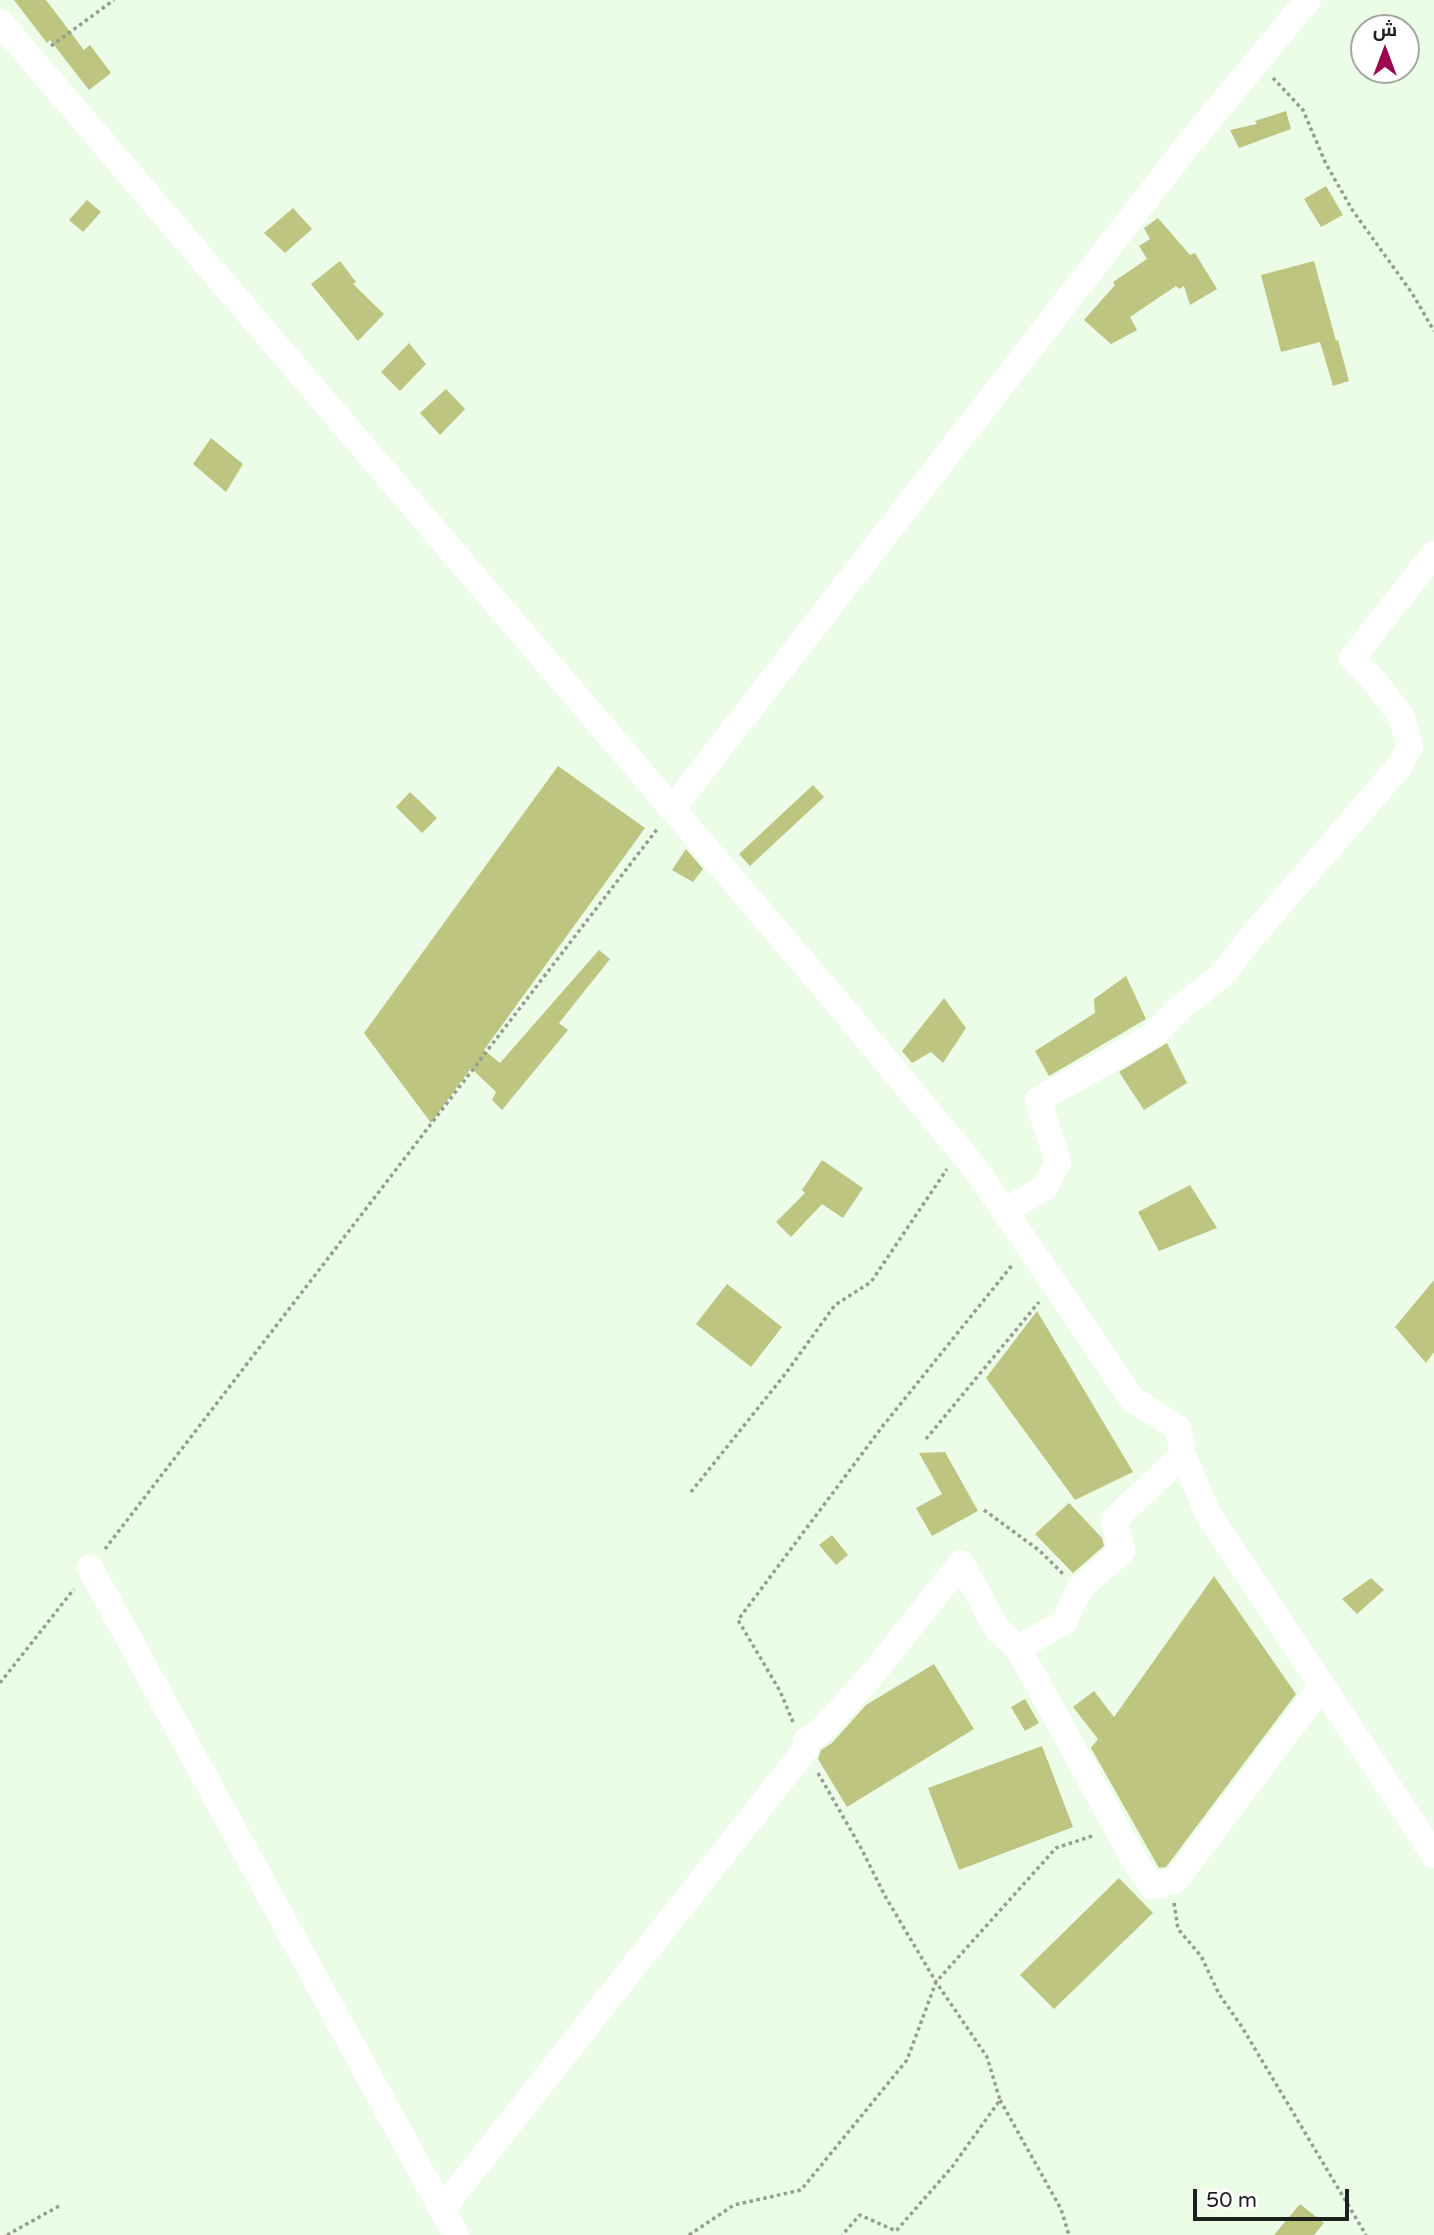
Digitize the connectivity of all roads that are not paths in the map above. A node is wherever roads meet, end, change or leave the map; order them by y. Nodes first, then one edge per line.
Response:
1 (1308, 0) edge
2 (0, 22) edge
3 (1434, 554) edge
4 (672, 809) junction
5 (1004, 1212) junction
6 (1183, 1455) junction
7 (90, 1568) road end
8 (1018, 1648) junction
9 (1322, 1686) junction
10 (1434, 1855) edge
11 (442, 2209) junction
12 (456, 2235) edge

1 - 4 street
2 - 4 street
3 - 5 street
4 - 5 street
5 - 6 street
6 - 8 street
6 - 9 street
7 - 11 street
8 - 9 street
8 - 11 street
9 - 10 street
11 - 12 street

